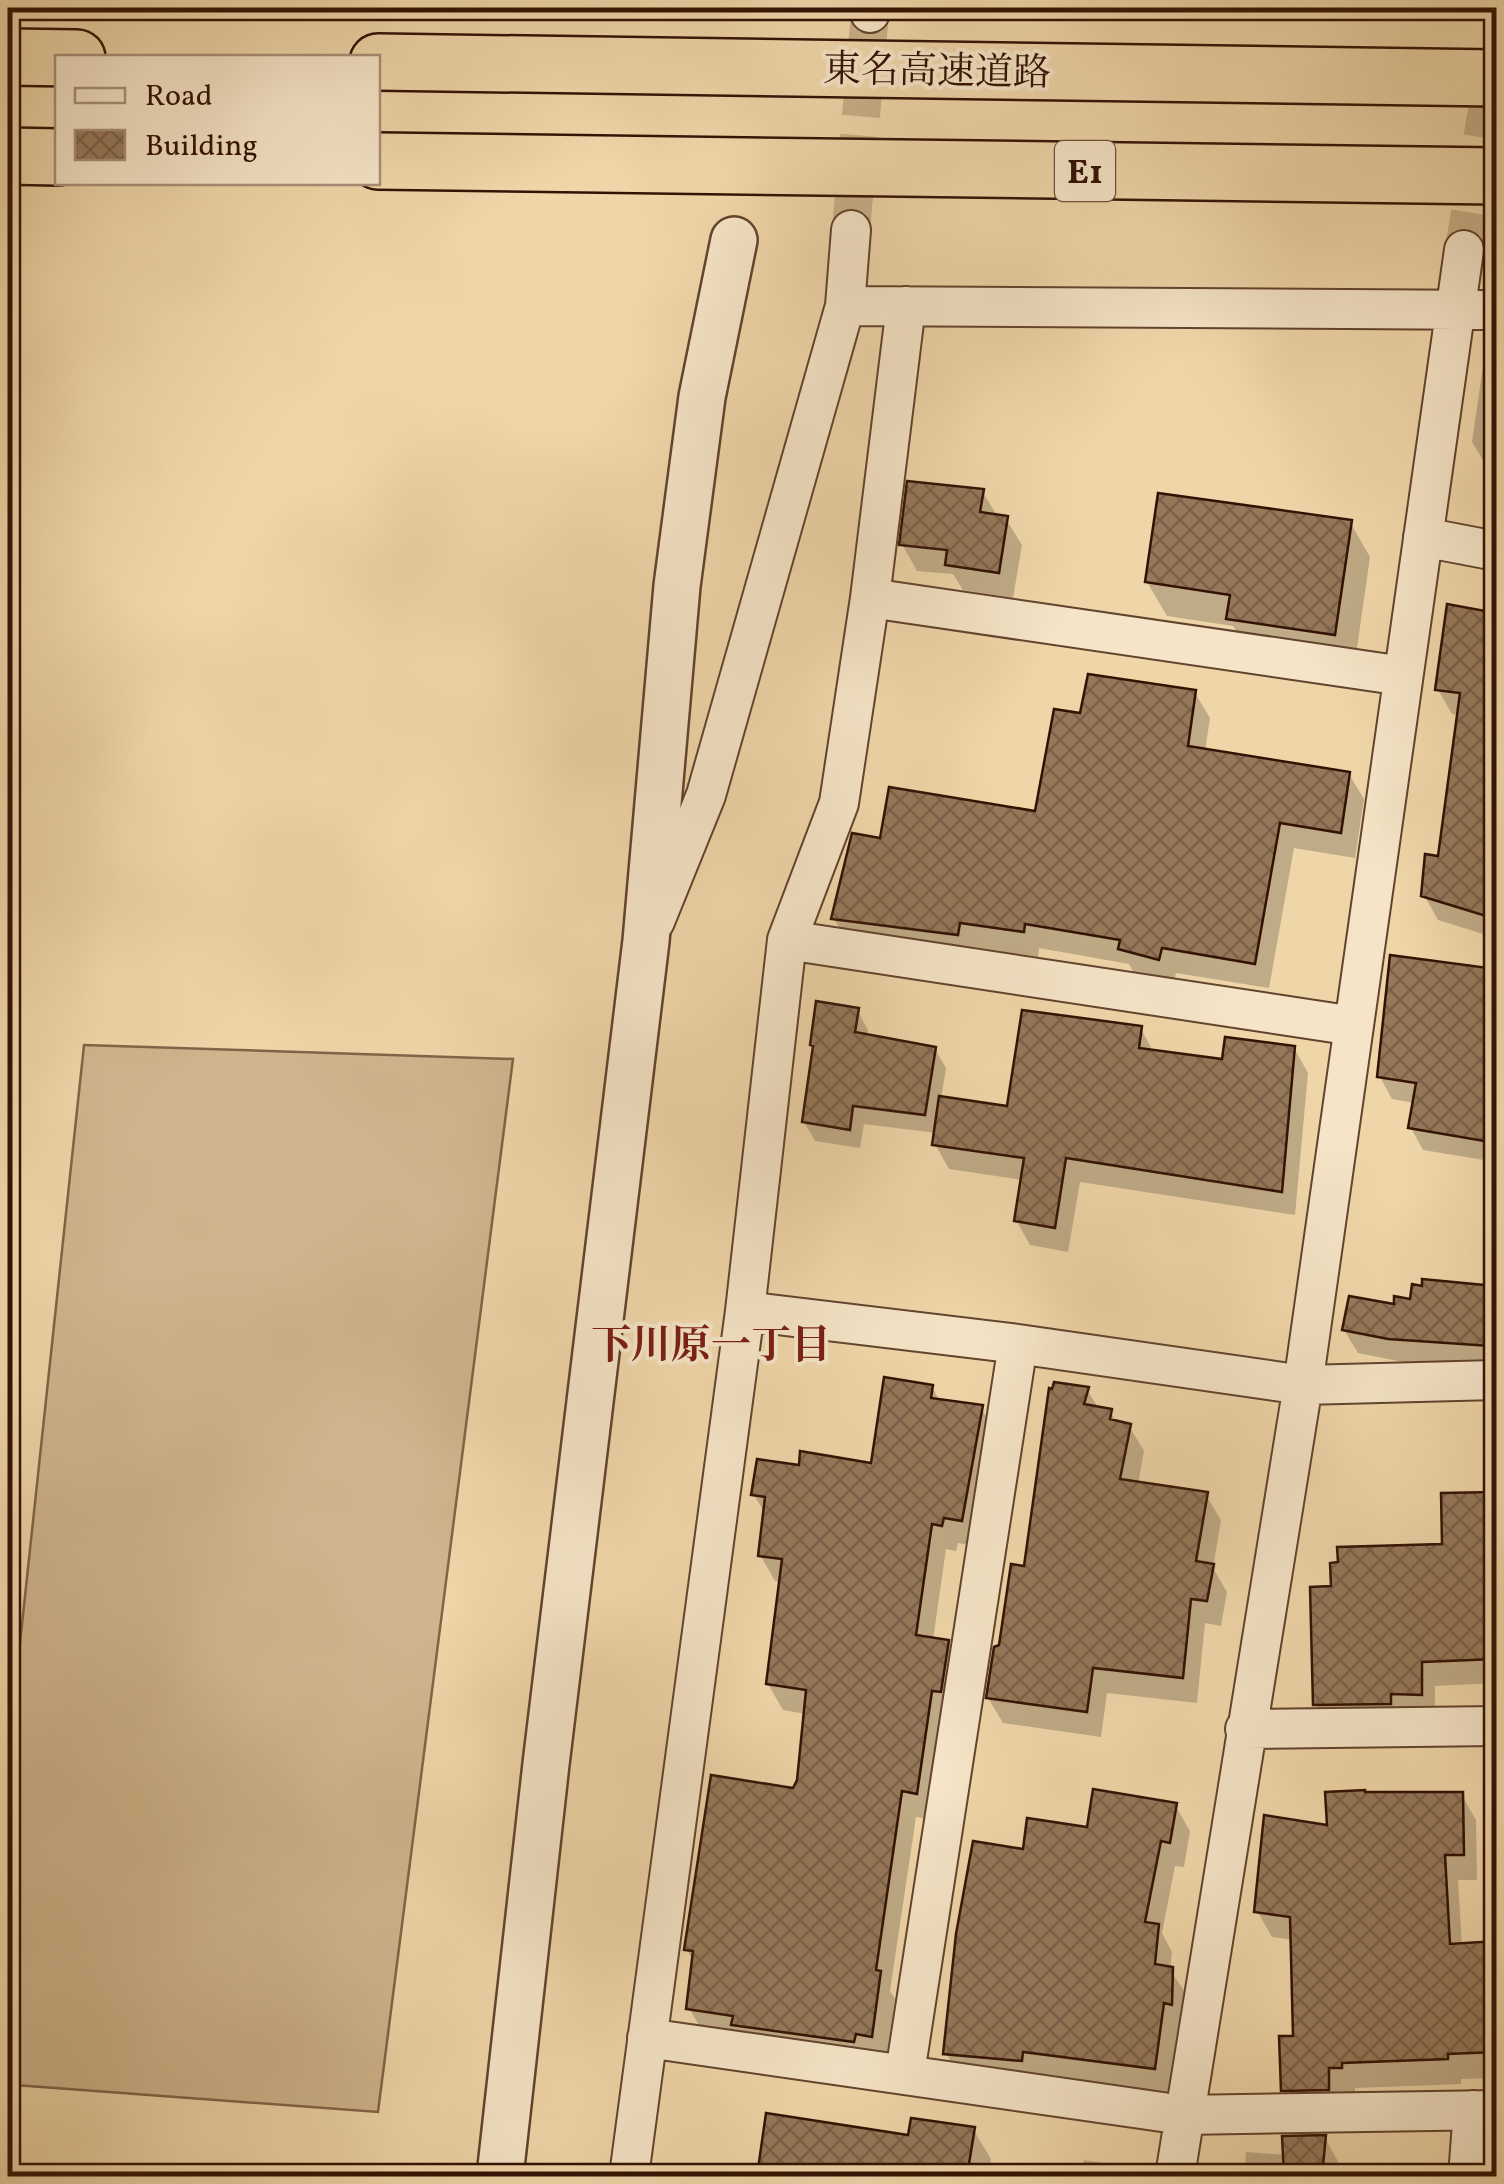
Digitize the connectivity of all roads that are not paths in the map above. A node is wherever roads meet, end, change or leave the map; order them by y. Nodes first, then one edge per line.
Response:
1 (8, 56) edge
2 (55, 57) edge
3 (380, 62) edge
4 (1496, 78) edge
5 (8, 156) edge
6 (55, 157) edge
7 (380, 162) edge
8 (1496, 176) edge
9 (851, 230) tunnel mouth
10 (734, 240) dead end
11 (1464, 250) tunnel mouth
12 (845, 306) junction
13 (906, 306) junction
14 (1455, 310) junction
15 (1496, 310) edge
16 (1422, 537) junction
17 (1496, 551) edge
18 (870, 598) junction
19 (1403, 676) junction
20 (787, 940) junction
21 (646, 941) junction
22 (1354, 1026) junction
23 (744, 1311) junction
24 (1018, 1344) junction
25 (1496, 1380) edge
26 (1303, 1385) junction
27 (1496, 1726) edge
28 (1245, 1729) junction
29 (647, 2038) junction
30 (904, 2073) junction
31 (1485, 2110) edge
32 (1183, 2115) junction
33 (500, 2176) edge
34 (629, 2176) edge
35 (1175, 2176) edge
36 (1468, 2176) edge

1 - 2 highway
3 - 4 highway, 東名高速道路
5 - 6 highway
7 - 8 highway, E1
9 - 12 street
10 - 21 street
11 - 14 street
12 - 13 street
12 - 21 street
13 - 14 street
13 - 18 street
14 - 15 street
14 - 16 street
16 - 17 street
16 - 19 street
18 - 19 street
18 - 20 street
19 - 22 street
20 - 22 street
20 - 23 street
21 - 33 street
22 - 26 street
23 - 24 street
23 - 29 street
24 - 26 street
24 - 30 street
25 - 26 street
26 - 28 street
27 - 28 street
28 - 32 street
29 - 30 street
29 - 34 street
30 - 32 street
31 - 32 street
31 - 36 street
32 - 35 street

